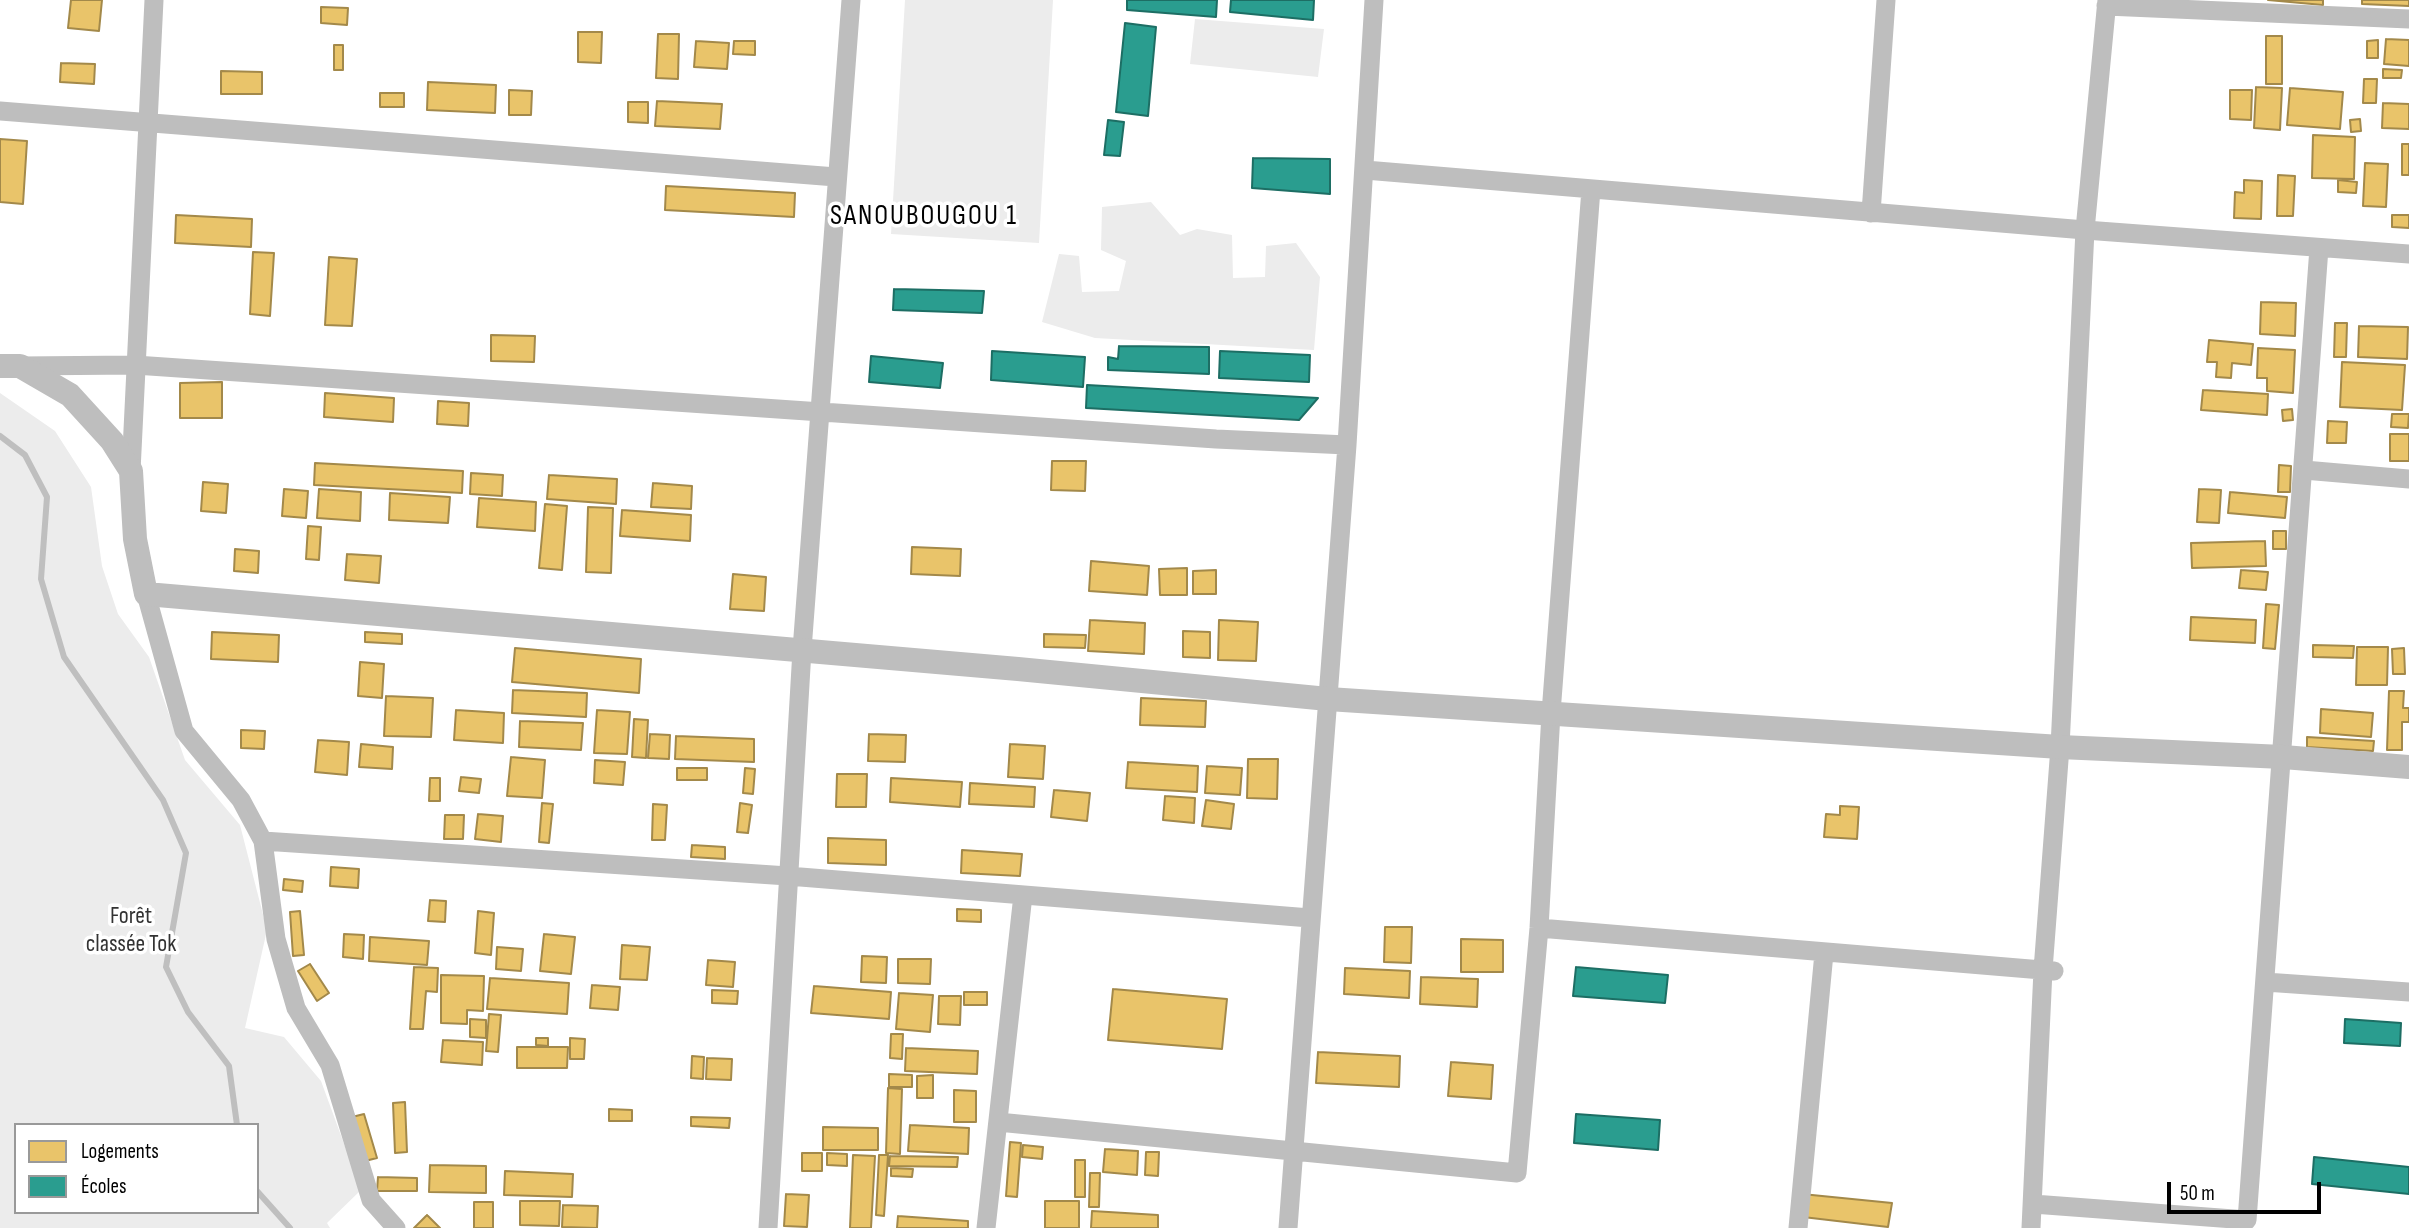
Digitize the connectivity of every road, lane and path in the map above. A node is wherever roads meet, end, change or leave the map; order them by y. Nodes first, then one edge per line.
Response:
1 (154, 0) edge
2 (851, 0) edge
3 (1374, 0) edge
4 (1886, 0) edge
5 (2107, 3) edge
6 (2340, 7) edge
7 (2409, 19) edge
8 (0, 111) edge
9 (146, 122) junction
10 (1365, 170) junction
11 (836, 177) junction
12 (1591, 188) junction
13 (1871, 213) junction
14 (2085, 230) junction
15 (2319, 248) junction
16 (2409, 254) edge
17 (135, 365) junction
18 (10, 366) edge
19 (821, 411) junction
20 (1347, 444) junction
21 (2304, 470) junction
22 (131, 471) junction
23 (2409, 479) edge
24 (146, 594) junction
25 (802, 650) junction
26 (1328, 699) junction
27 (1551, 713) junction
28 (2060, 747) junction
29 (2283, 757) junction
30 (2409, 767) edge
31 (263, 841) junction
32 (788, 876) junction
33 (1023, 895) junction
34 (1310, 918) junction
35 (1539, 928) junction
36 (1824, 953) junction
37 (2050, 971) junction
38 (2265, 982) junction
39 (2409, 992) edge
40 (998, 1122) junction
41 (1293, 1151) junction
42 (2033, 1204) junction
43 (396, 1228) edge
44 (768, 1228) edge
45 (986, 1228) edge
46 (1287, 1228) edge
47 (1798, 1228) edge
48 (2031, 1228) edge

1 - 9 street
2 - 11 street
3 - 10 street
4 - 13 street
5 - 6 street
5 - 14 street
6 - 7 street
8 - 9 street
9 - 11 street
9 - 17 street
10 - 12 street
10 - 20 street
11 - 19 street
12 - 13 street
12 - 27 street
13 - 14 street
14 - 15 street
14 - 28 street
15 - 16 street
15 - 21 street
17 - 18 street
17 - 19 street
17 - 22 street
18 - 22 street
19 - 20 street
19 - 25 street
20 - 26 street
21 - 23 street
21 - 29 street
22 - 24 street
24 - 25 street
24 - 31 street
25 - 26 street
25 - 32 street
26 - 27 street
26 - 34 street
27 - 28 street
27 - 35 street
28 - 29 street
28 - 37 street
29 - 30 street
29 - 38 street
31 - 32 street
31 - 43 street
32 - 33 street
32 - 44 street
33 - 34 street
33 - 40 street
34 - 41 street
35 - 36 street
35 - 41 street
36 - 37 street
36 - 47 street
37 - 42 street
38 - 39 street
38 - 42 street
40 - 41 street
40 - 45 street
41 - 46 street
42 - 48 street

